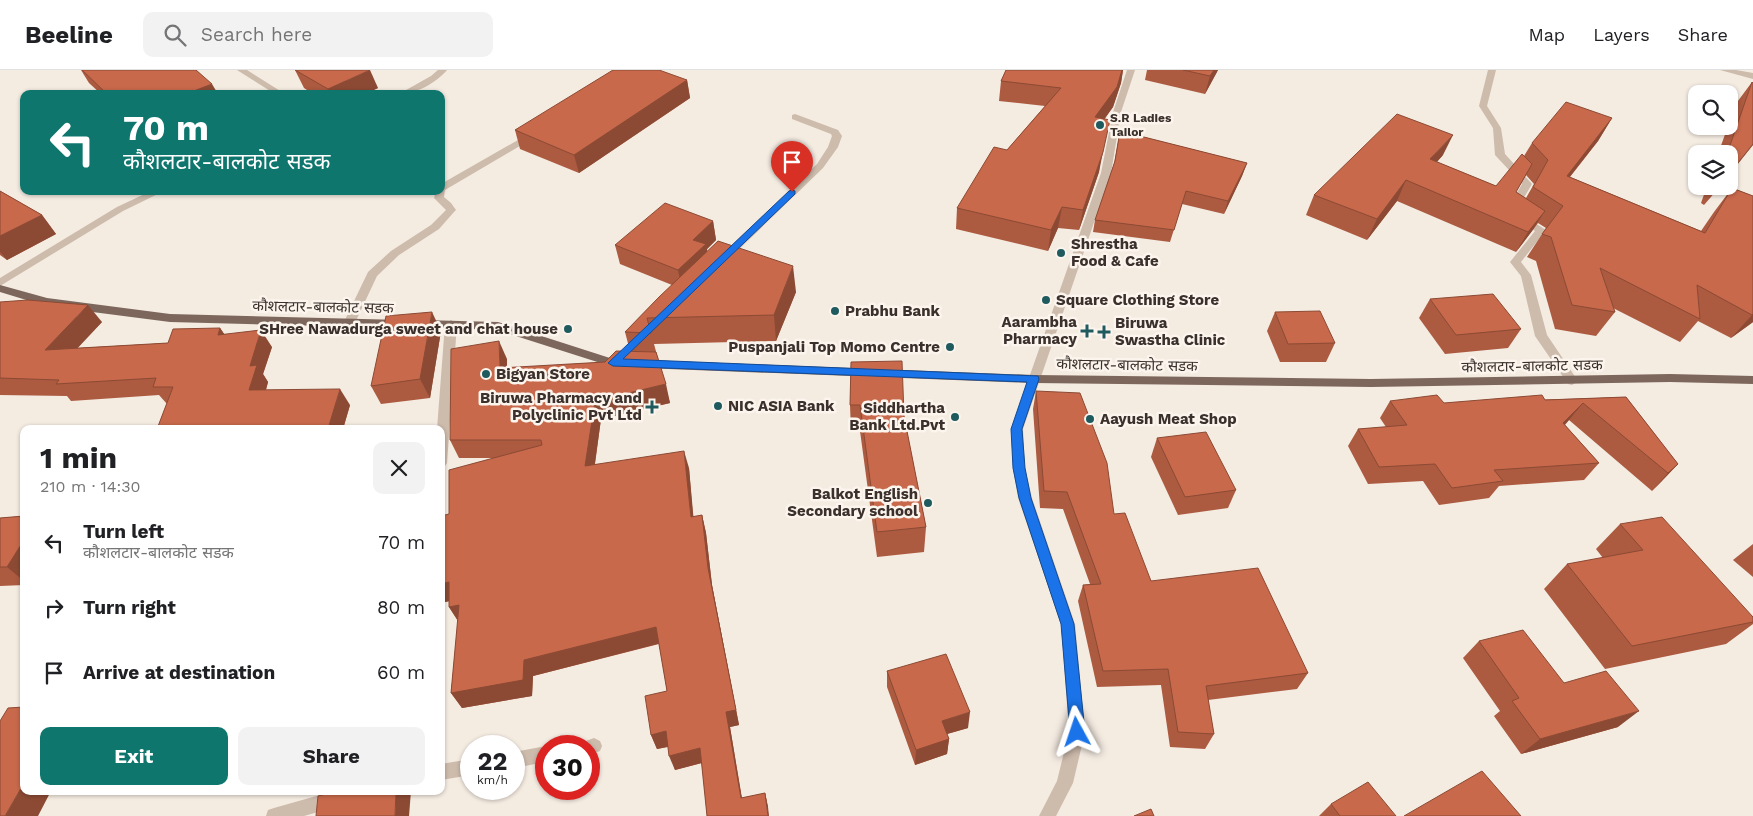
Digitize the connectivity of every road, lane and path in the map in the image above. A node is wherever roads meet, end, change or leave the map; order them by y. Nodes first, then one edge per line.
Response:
1 (241, 70) edge
2 (443, 70) edge
3 (1131, 70) edge
4 (1492, 70) edge
5 (1724, 70) edge
6 (1753, 76) edge
7 (274, 90) edge
8 (411, 90) edge
9 (795, 117) dead end
10 (544, 128) edge
11 (445, 188) edge
12 (150, 195) edge
13 (440, 195) edge
14 (713, 268) edge
15 (0, 283) edge
16 (0, 288) edge
17 (349, 324) junction
18 (451, 324) junction
19 (627, 349) edge
20 (613, 363) junction
21 (1034, 379) junction
22 (1753, 380) edge
23 (1572, 381) junction
24 (444, 425) edge
25 (460, 769) edge
26 (445, 771) edge
27 (350, 795) edge
28 (274, 816) edge
29 (1047, 816) edge

1 - 7 street
2 - 8 street
3 - 21 street
4 - 23 street
5 - 6 street
9 - 14 street
10 - 11 street
12 - 15 street
13 - 17 street
16 - 17 main road, कौशलटार-बालकोट सडक
17 - 18 main road, कौशलटार-बालकोट सडक
18 - 20 main road, कौशलटार-बालकोट सडक
18 - 24 street
19 - 20 street
20 - 21 main road, कौशलटार-बालकोट सडक
21 - 23 main road, कौशलटार-बालकोट सडक
21 - 29 street
22 - 23 main road, कौशलटार-बालकोट सडक
25 - 26 street
27 - 28 street

